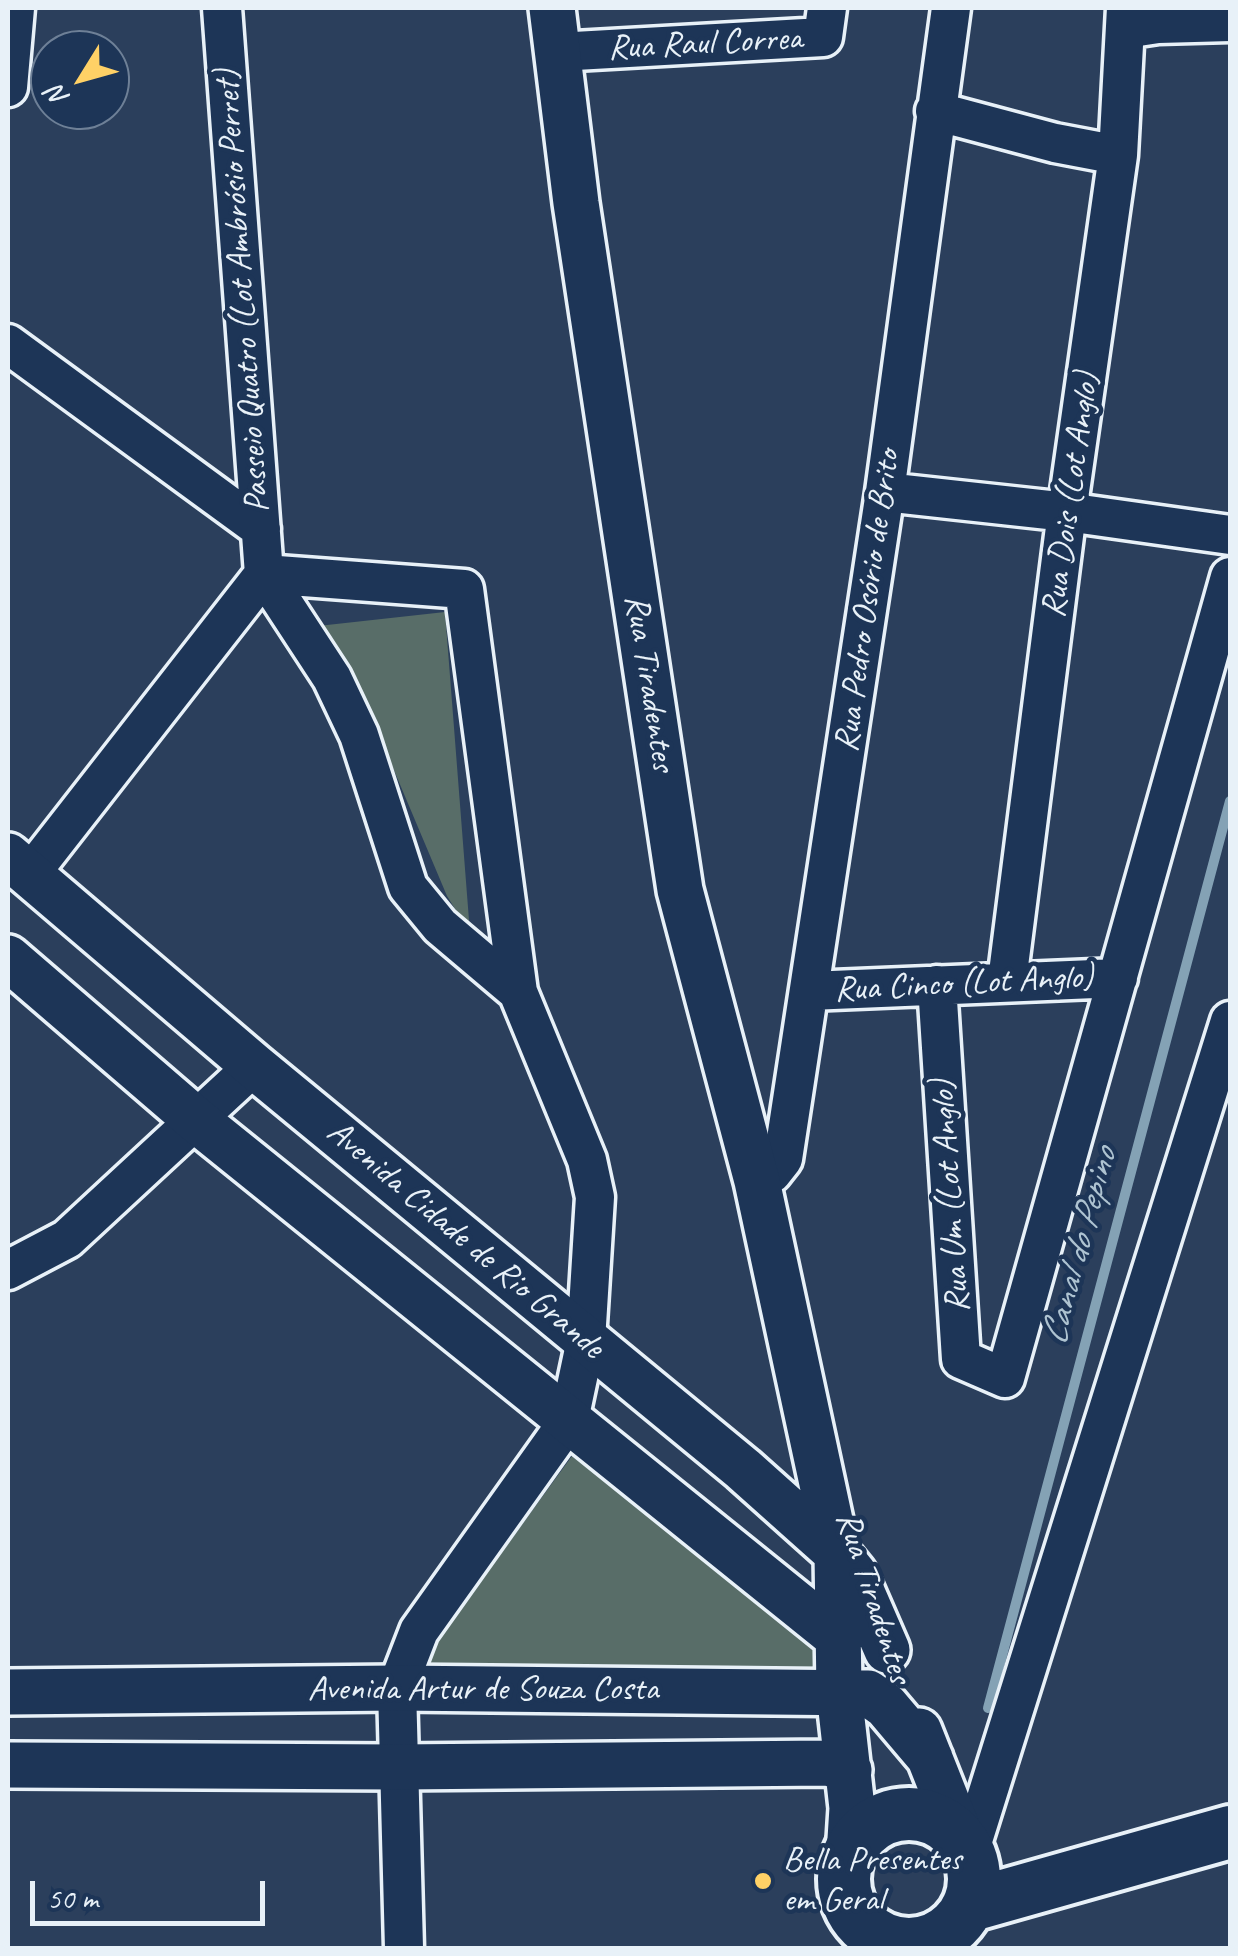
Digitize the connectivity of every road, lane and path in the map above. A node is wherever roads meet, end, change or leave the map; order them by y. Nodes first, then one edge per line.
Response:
1 (14, 8) edge
2 (222, 8) edge
3 (552, 8) edge
4 (568, 8) edge
5 (827, 8) edge
6 (951, 8) edge
7 (1126, 18) edge
8 (1230, 22) edge
9 (557, 52) junction
10 (8, 87) edge
11 (936, 112) junction
12 (1118, 155) junction
13 (8, 344) edge
14 (885, 492) junction
15 (1067, 512) junction
16 (261, 528) junction
17 (1230, 535) edge
18 (264, 574) junction
19 (1230, 577) edge
20 (19, 865) edge
21 (8, 958) edge
22 (1118, 978) junction
23 (1007, 981) junction
24 (937, 985) junction
25 (809, 991) junction
26 (518, 992) junction
27 (1227, 1054) edge
28 (254, 1066) junction
29 (195, 1119) junction
30 (757, 1182) junction
31 (8, 1270) edge
32 (586, 1340) junction
33 (794, 1349) junction
34 (569, 1420) junction
35 (814, 1438) junction
36 (742, 1469) junction
37 (836, 1553) junction
38 (840, 1639) junction
39 (887, 1650) junction
40 (397, 1688) junction
41 (8, 1692) edge
42 (839, 1692) junction
43 (930, 1758) junction
44 (8, 1765) edge
45 (398, 1767) junction
46 (849, 1770) junction
47 (1230, 1832) edge
48 (846, 1864) junction
49 (971, 1886) edge
50 (885, 1945) edge
51 (404, 1948) edge
52 (830, 1948) edge

1 - 10 street
2 - 16 street, Passeio Quatro (Lot Ambrósio Perret)
3 - 9 street, Rua Tiradentes
4 - 9 street
5 - 9 street, Rua Raul Correa
6 - 11 street, Rua Pedro Osório de Brito
7 - 8 street
7 - 12 street, Rua Dois (Lot Anglo)
9 - 30 street, Rua Tiradentes
11 - 12 street
11 - 14 street, Rua Pedro Osório de Brito
12 - 15 street, Rua Dois (Lot Anglo)
13 - 16 street
14 - 15 street
14 - 25 street, Rua Pedro Osório de Brito
15 - 17 street
15 - 23 street, Rua Dois (Lot Anglo)
16 - 18 street, Passeio Quatro (Lot Ambrósio Perret)
18 - 20 street
18 - 26 street
18 - 26 street
19 - 22 street
20 - 28 street, Avenida Cidade de Rio Grande
21 - 29 street, Avenida Cidade de Rio Grande
22 - 23 street, Rua Cinco (Lot Anglo)
22 - 24 street, Rua Um (Lot Anglo)
23 - 24 street, Rua Cinco (Lot Anglo)
24 - 25 street, Rua Cinco (Lot Anglo)
25 - 30 street, Rua Pedro Osório de Brito
26 - 32 street
27 - 49 street
28 - 29 street
28 - 32 street, Avenida Cidade de Rio Grande
29 - 31 street
29 - 34 street, Avenida Cidade de Rio Grande
30 - 33 street, Rua Tiradentes
32 - 34 street
32 - 36 street, Avenida Cidade de Rio Grande
33 - 35 street, Rua Tiradentes
33 - 39 street, Rua Tiradentes
34 - 38 street, Avenida Cidade de Rio Grande
34 - 40 street
35 - 36 street
35 - 37 street, Rua Tiradentes
36 - 37 street, Avenida Cidade de Rio Grande
37 - 38 street, Rua Tiradentes
37 - 39 street, Avenida Cidade de Rio Grande
38 - 42 street, Rua Tiradentes
39 - 43 street, Rua Tiradentes
40 - 41 street, Avenida Artur de Souza Costa
40 - 42 street, Avenida Artur de Souza Costa
40 - 45 street
42 - 43 street, Avenida Artur de Souza Costa
42 - 46 street, Rua Tiradentes
43 - 49 street, Rua Tiradentes
44 - 45 street
45 - 46 street
45 - 51 street
46 - 48 street, Rua Tiradentes
47 - 49 main road
48 - 49 main road
48 - 50 main road
48 - 52 main road
49 - 50 main road

